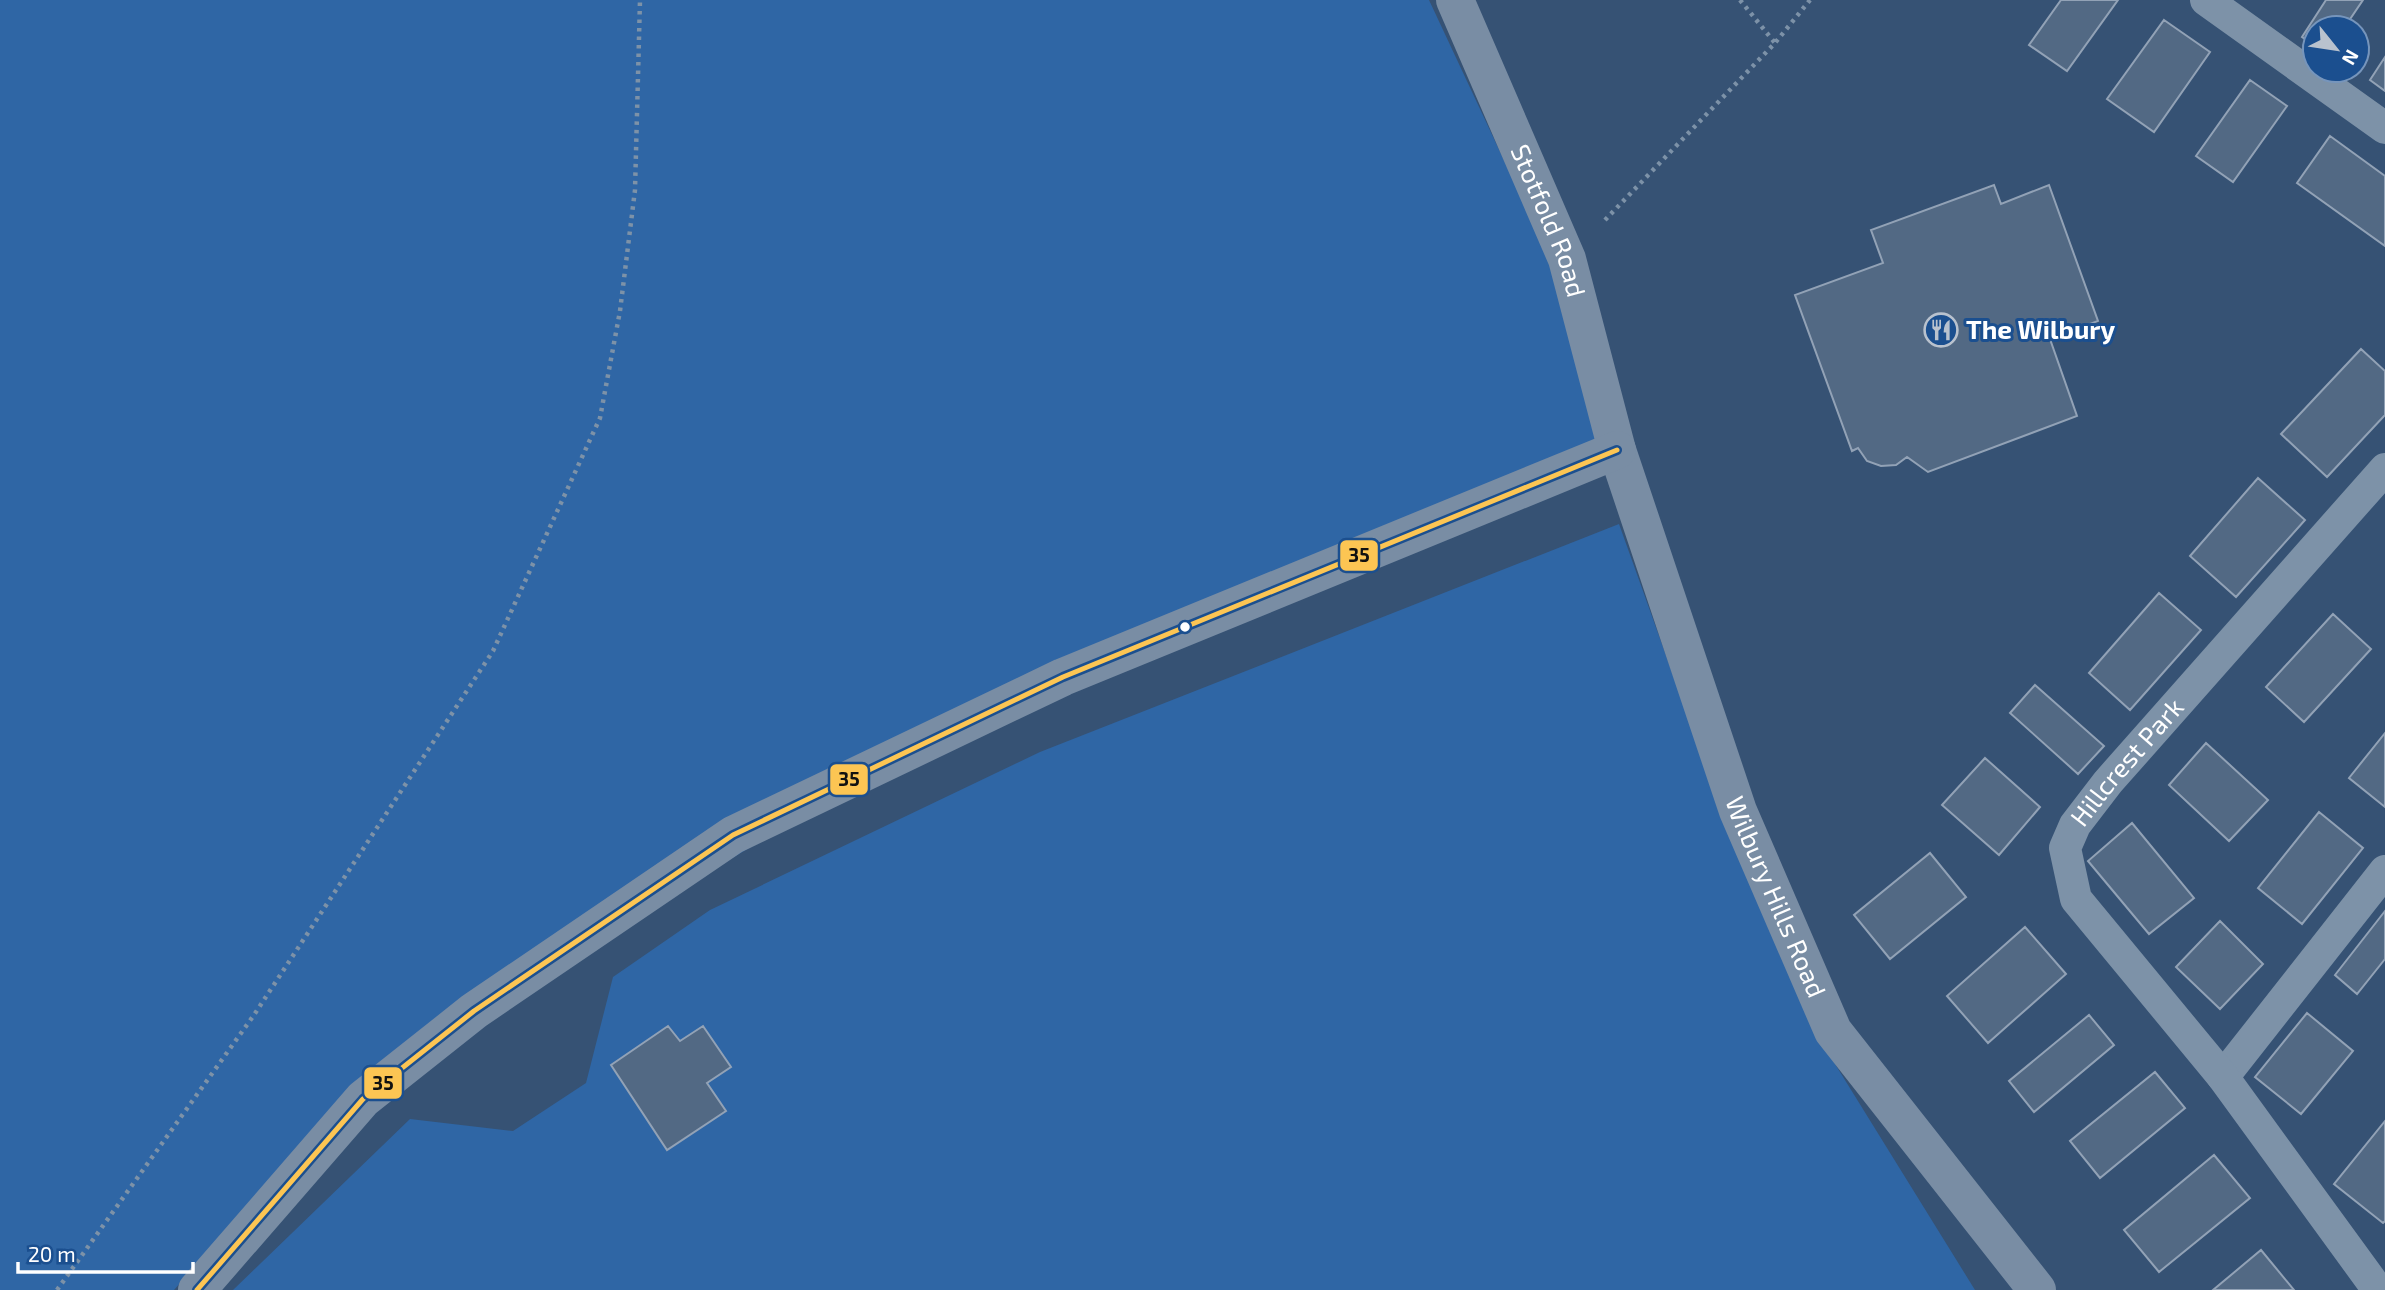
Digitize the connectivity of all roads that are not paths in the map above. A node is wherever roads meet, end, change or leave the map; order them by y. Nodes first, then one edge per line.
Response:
1 (1455, 0) edge
2 (2206, 0) edge
3 (2385, 128) edge
4 (1617, 450) junction
5 (2385, 469) edge
6 (2385, 872) edge
7 (2223, 1077) junction
8 (197, 1290) edge
9 (2037, 1290) edge
10 (2378, 1290) edge

1 - 4 street, Stotfold Road
2 - 3 lane
4 - 8 street
4 - 9 street, Wilbury Hills Road
5 - 7 lane, Hillcrest Park
6 - 7 lane
7 - 10 lane, Hillcrest Park

